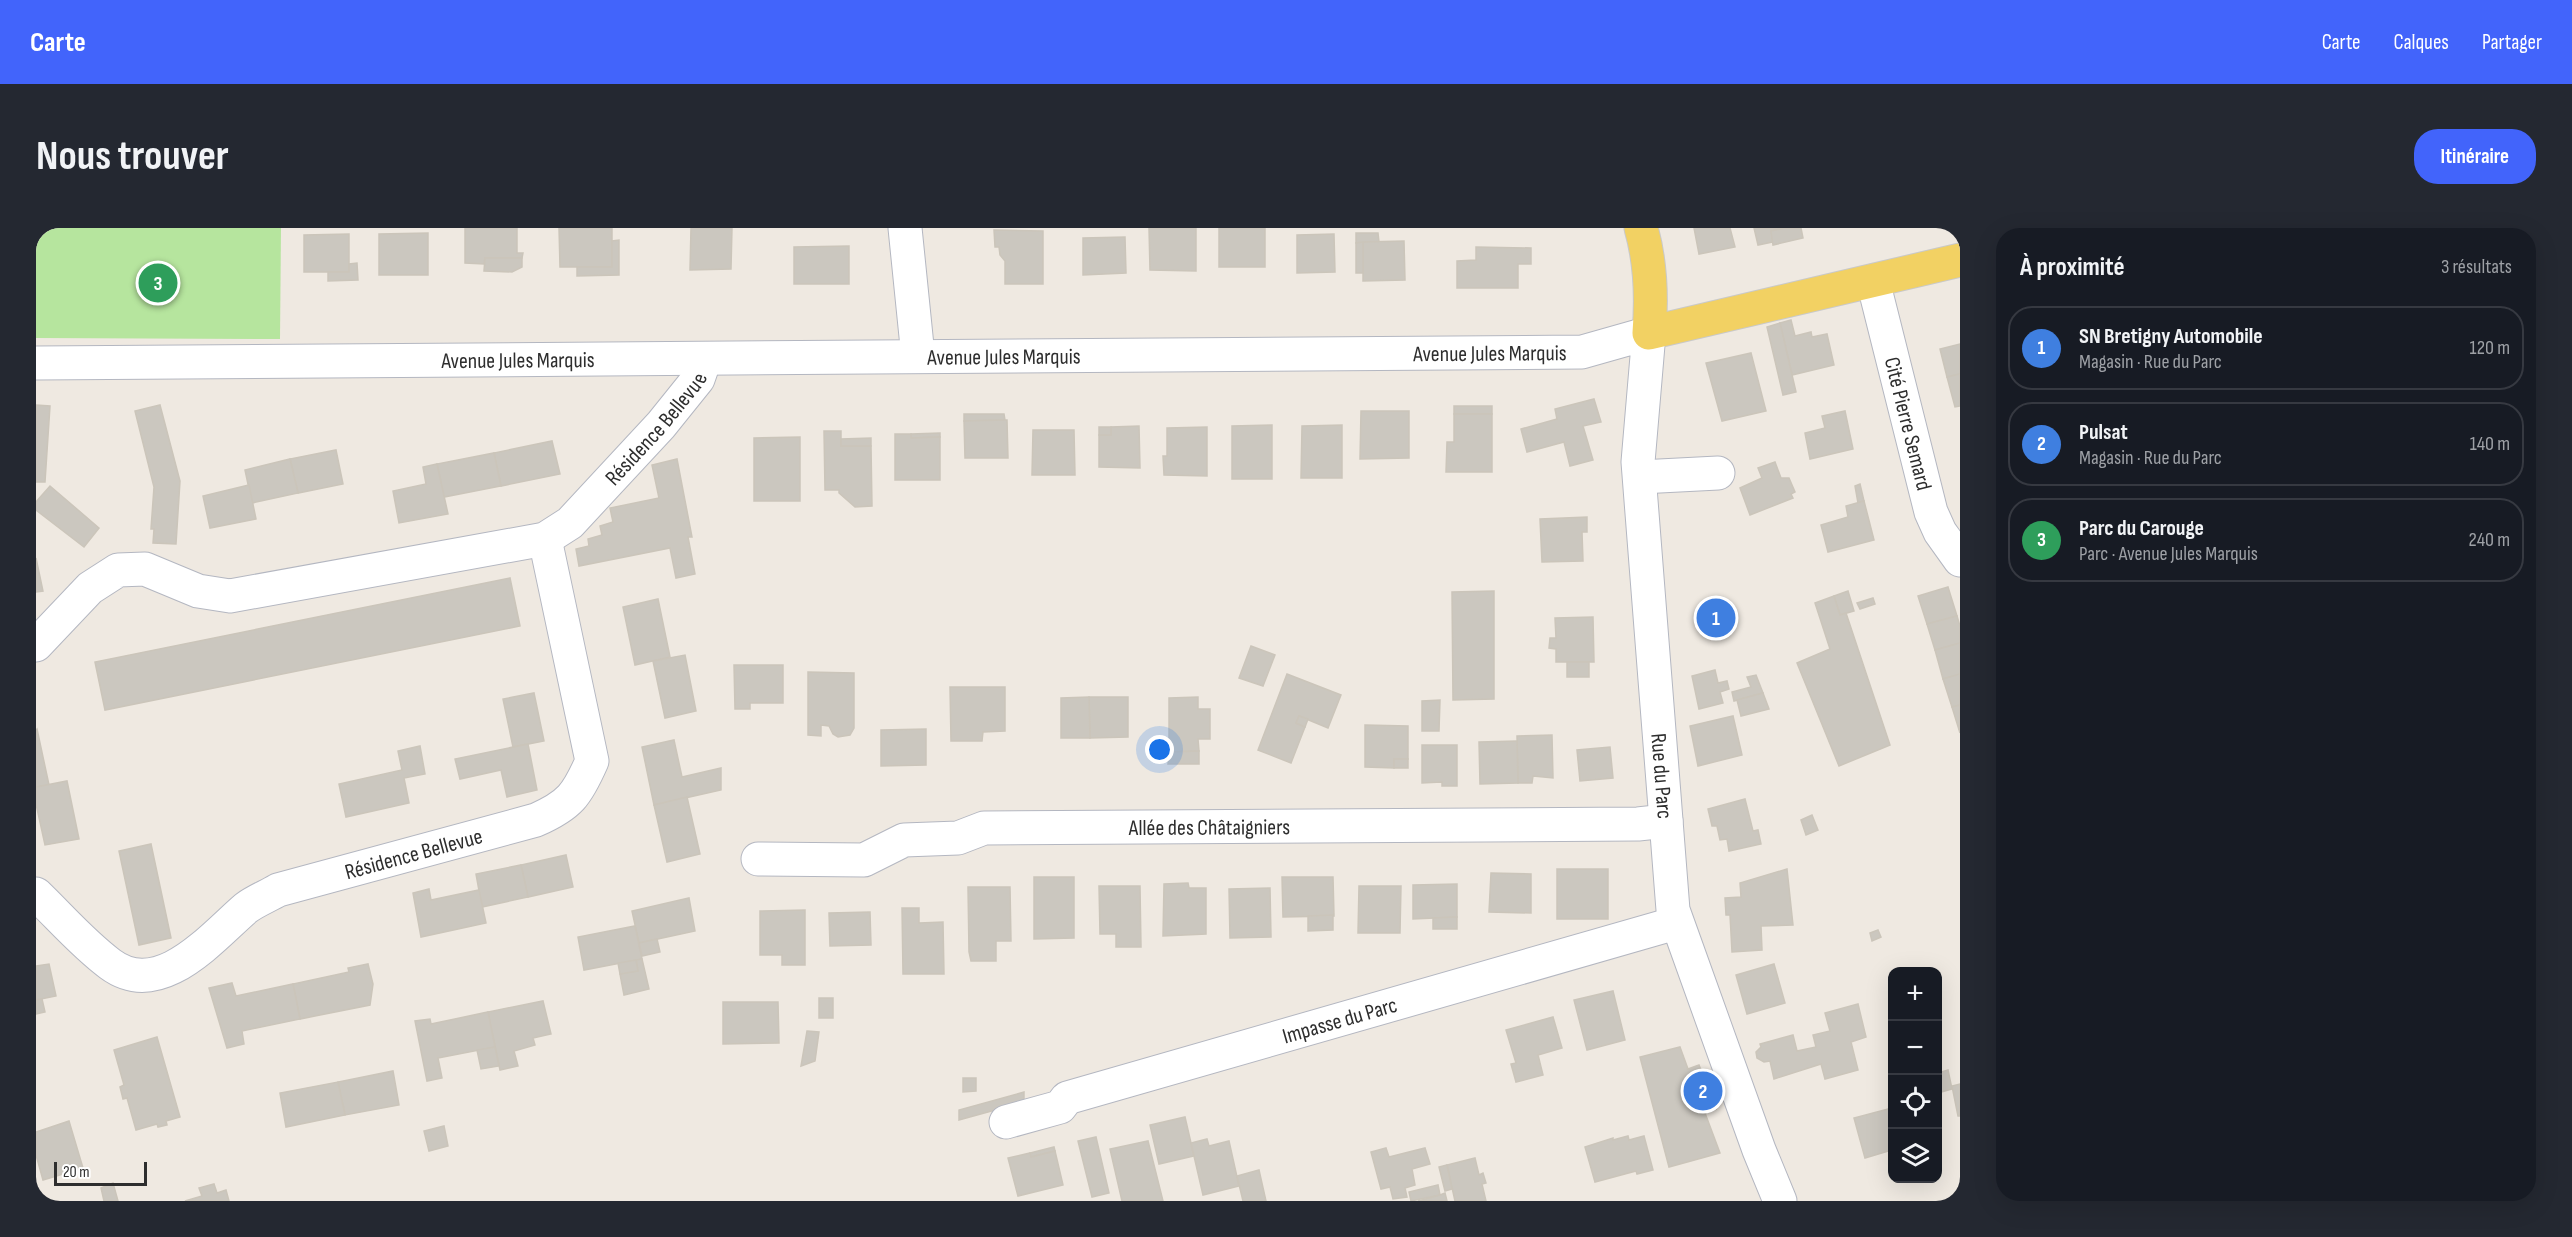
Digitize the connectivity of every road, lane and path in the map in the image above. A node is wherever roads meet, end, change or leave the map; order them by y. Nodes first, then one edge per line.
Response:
1 (905, 228) edge
2 (1641, 228) edge
3 (1960, 260) edge
4 (1873, 281) junction
5 (1649, 333) junction
6 (918, 356) junction
7 (705, 360) junction
8 (36, 363) edge
9 (1718, 473) dead end
10 (1640, 477) junction
11 (545, 539) junction
12 (1960, 560) edge
13 (36, 645) edge
14 (1666, 821) junction
15 (758, 859) dead end
16 (36, 894) edge
17 (1676, 923) junction
18 (1006, 1122) dead end
19 (1780, 1201) edge

1 - 6 street
2 - 5 main road
3 - 4 main road, Avenue Jules Marquis
4 - 5 main road, Avenue Jules Marquis
4 - 12 street, Cité Pierre Semard
5 - 6 street, Avenue Jules Marquis
5 - 10 street, Rue du Parc
6 - 7 street, Avenue Jules Marquis
7 - 8 street, Avenue Jules Marquis
7 - 11 street, Résidence Bellevue
9 - 10 street
10 - 14 street, Rue du Parc
11 - 13 street, Résidence Bellevue
11 - 16 street, Résidence Bellevue
14 - 15 street, Allée des Châtaigniers
14 - 17 street, Rue du Parc
17 - 18 street, Impasse du Parc
17 - 19 street, Rue du Parc

